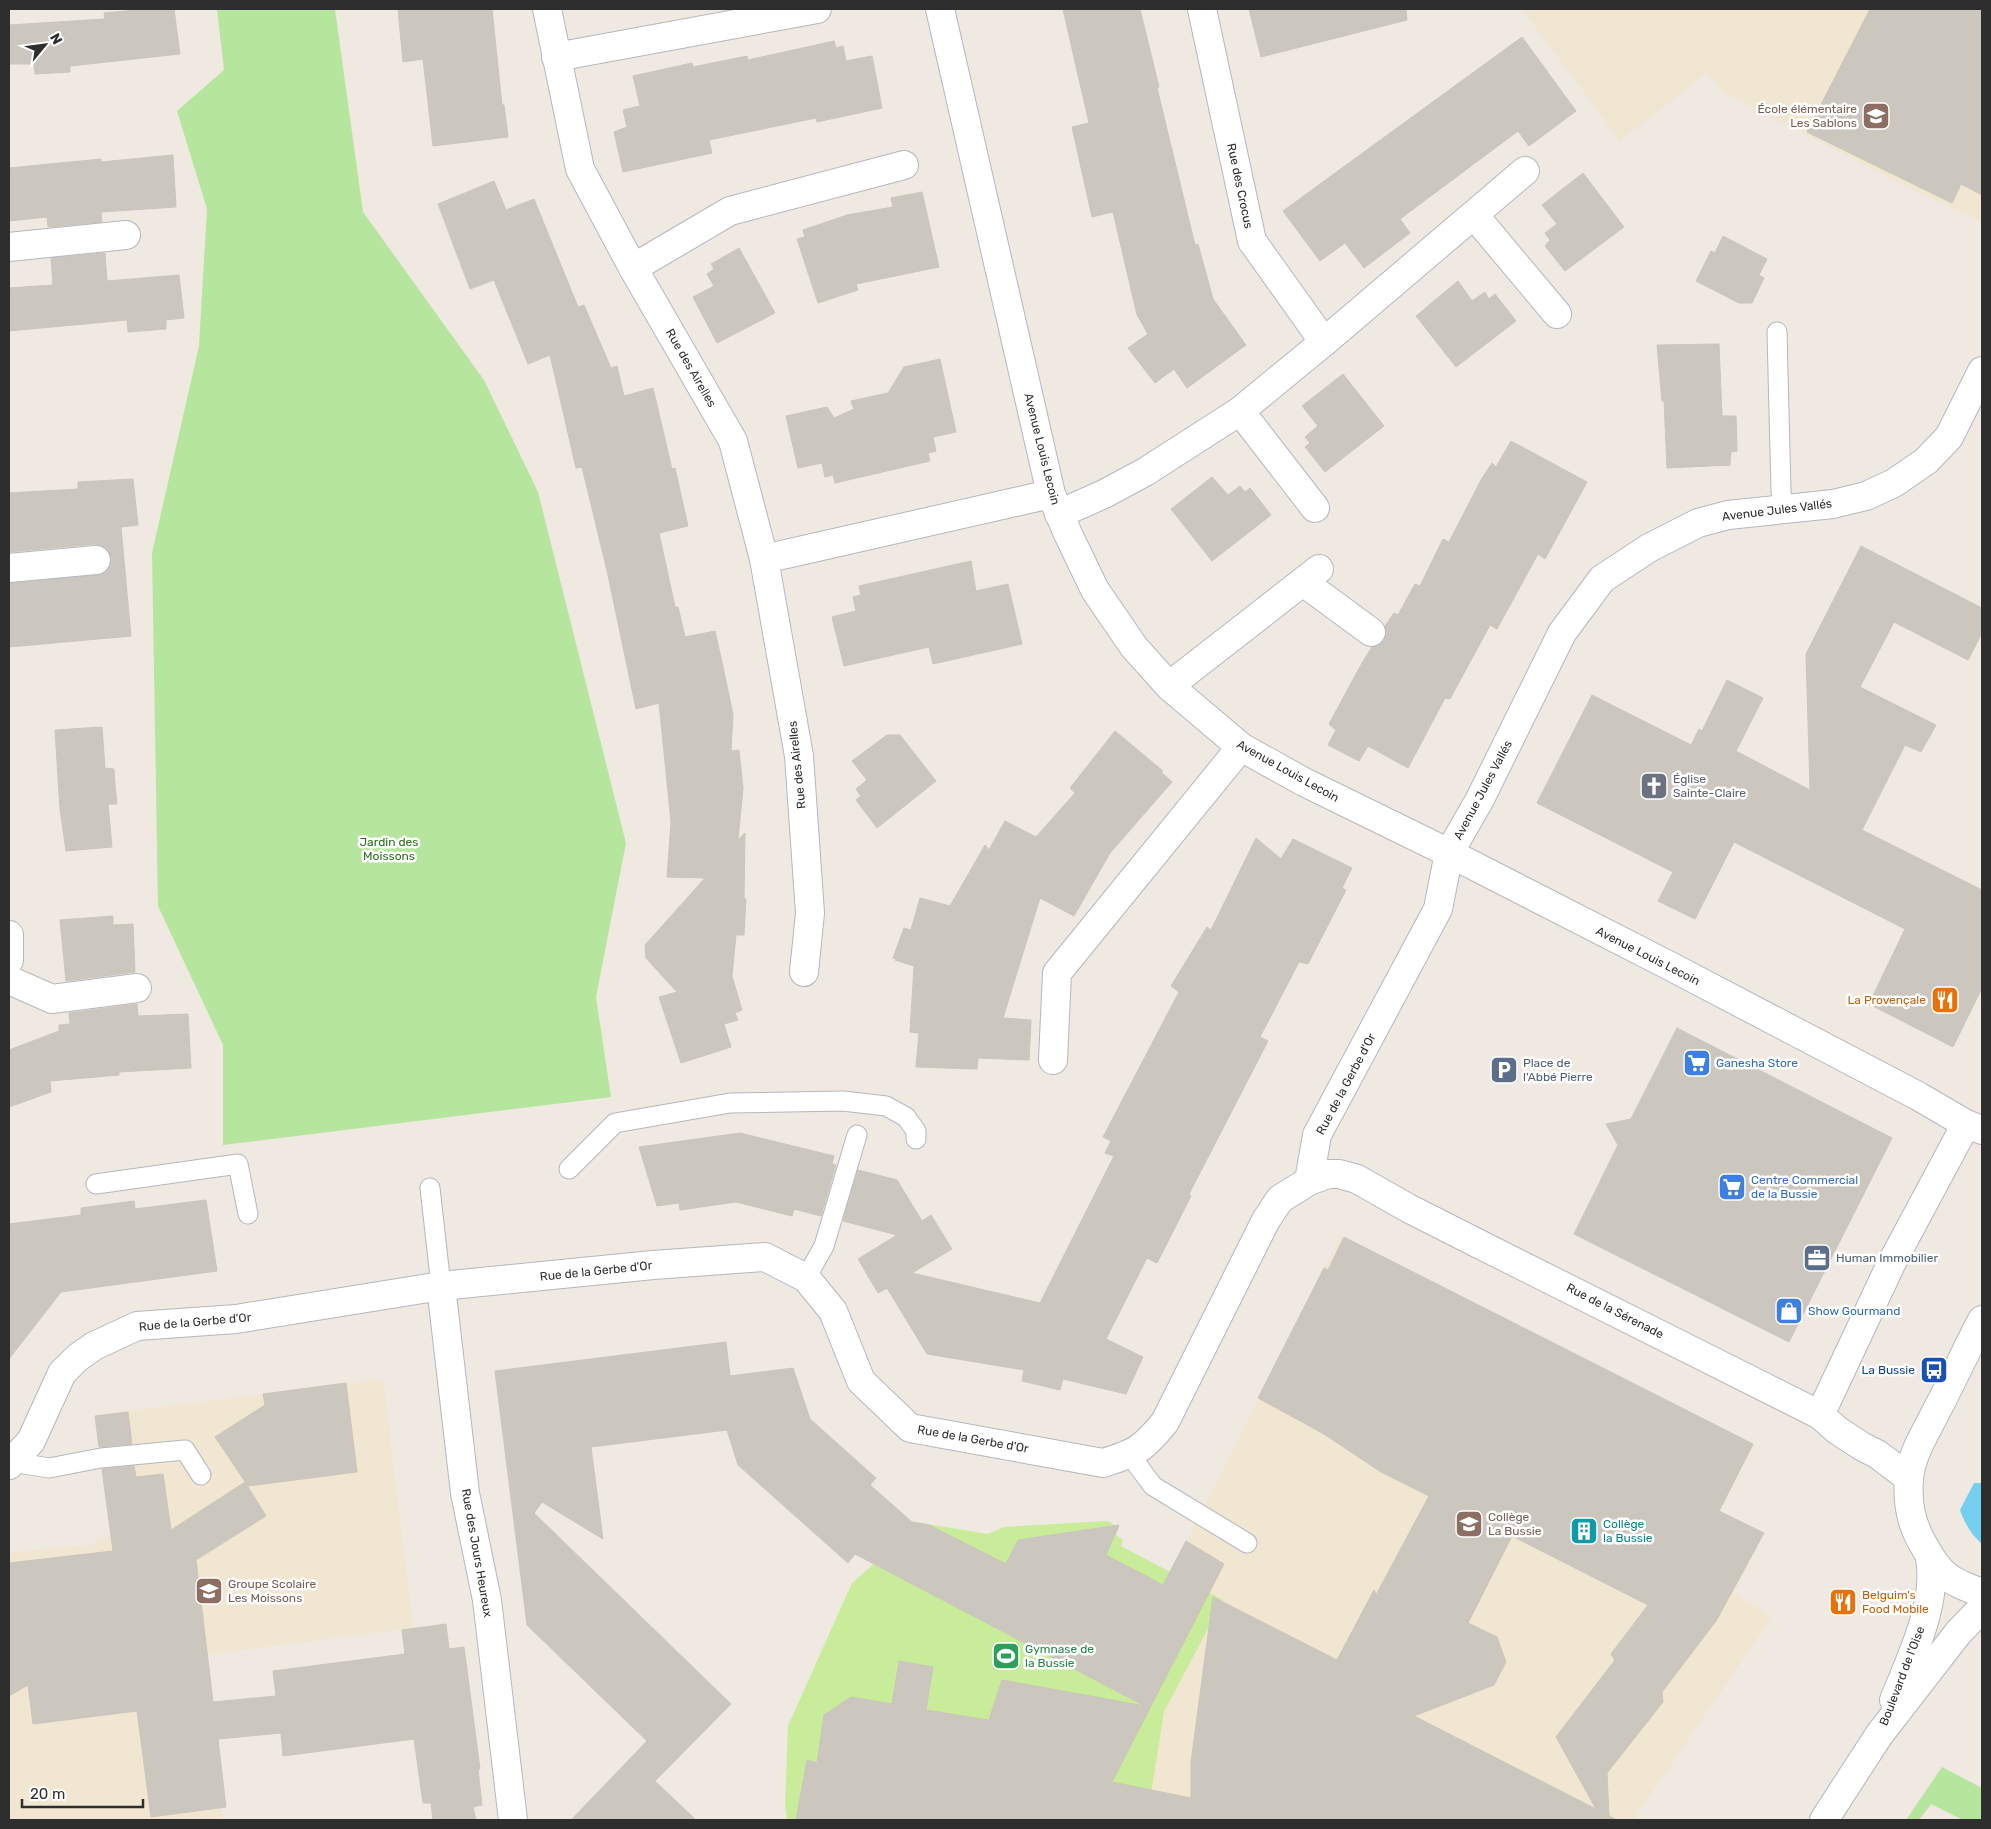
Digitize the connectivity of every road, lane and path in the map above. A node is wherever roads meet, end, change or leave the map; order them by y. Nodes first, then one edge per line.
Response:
1 (547, 9) edge
2 (817, 9) edge
3 (940, 9) edge
4 (1202, 9) edge
5 (556, 57) junction
6 (904, 165) dead end
7 (1525, 171) dead end
8 (1474, 215) junction
9 (126, 235) dead end
10 (9, 248) edge
11 (633, 268) junction
12 (1556, 314) dead end
13 (1777, 332) dead end
14 (1324, 342) junction
15 (1982, 371) edge
16 (1240, 411) junction
17 (1055, 504) junction
18 (1315, 508) dead end
19 (1783, 509) junction
20 (764, 559) junction
21 (96, 560) dead end
22 (9, 568) edge
23 (1371, 632) dead end
24 (1168, 686) junction
25 (1241, 747) junction
26 (1449, 853) junction
27 (9, 935) edge
28 (9, 960) edge
29 (804, 972) dead end
30 (9, 980) edge
31 (137, 988) dead end
32 (1053, 1060) dead end
33 (1974, 1127) edge
34 (857, 1135) dead end
35 (916, 1139) dead end
36 (569, 1169) dead end
37 (1309, 1181) junction
38 (96, 1184) dead end
39 (430, 1188) dead end
40 (248, 1214) dead end
41 (806, 1278) junction
42 (441, 1286) junction
43 (1982, 1320) edge
44 (1820, 1415) junction
45 (1130, 1455) junction
46 (10, 1463) edge
47 (202, 1475) dead end
48 (1909, 1478) junction
49 (1247, 1543) dead end
50 (1930, 1558) junction
51 (1982, 1593) edge
52 (1982, 1608) edge
53 (1879, 1735) junction
54 (513, 1820) edge
55 (1824, 1820) edge

1 - 5 street, Rue des Airelles
2 - 5 street
3 - 17 street, Avenue Louis Lecoin
4 - 14 street, Rue des Crocus
5 - 11 street, Rue des Airelles
6 - 11 street
7 - 8 street
8 - 12 street
8 - 14 street
9 - 10 street
11 - 20 street, Rue des Airelles
13 - 19 lane
14 - 16 street
15 - 19 street, Avenue Jules Vallés
16 - 17 street
16 - 18 street
17 - 20 street
17 - 24 street, Avenue Louis Lecoin
19 - 26 street, Avenue Jules Vallés
20 - 29 street, Rue des Airelles
21 - 22 street
23 - 24 street
24 - 25 street, Avenue Louis Lecoin
25 - 26 street, Avenue Louis Lecoin
25 - 32 street
26 - 33 street, Avenue Louis Lecoin
26 - 37 street, Rue de la Gerbe d'Or
27 - 28 street
30 - 31 street
33 - 44 street
34 - 41 lane
35 - 36 lane
37 - 44 street, Rue de la Sérenade
37 - 45 street, Rue de la Gerbe d'Or
38 - 40 lane
39 - 42 lane
41 - 42 street, Rue de la Gerbe d'Or
41 - 45 street, Rue de la Gerbe d'Or
42 - 46 street, Rue de la Gerbe d'Or
42 - 54 street, Rue des Jours Heureux
43 - 48 street
44 - 48 street, Rue de la Sérenade
45 - 49 lane
46 - 47 lane
48 - 50 street
50 - 51 street
50 - 53 street, Boulevard de l'Oise
52 - 53 street, Boulevard de l'Oise
53 - 55 street, Boulevard de l'Oise

